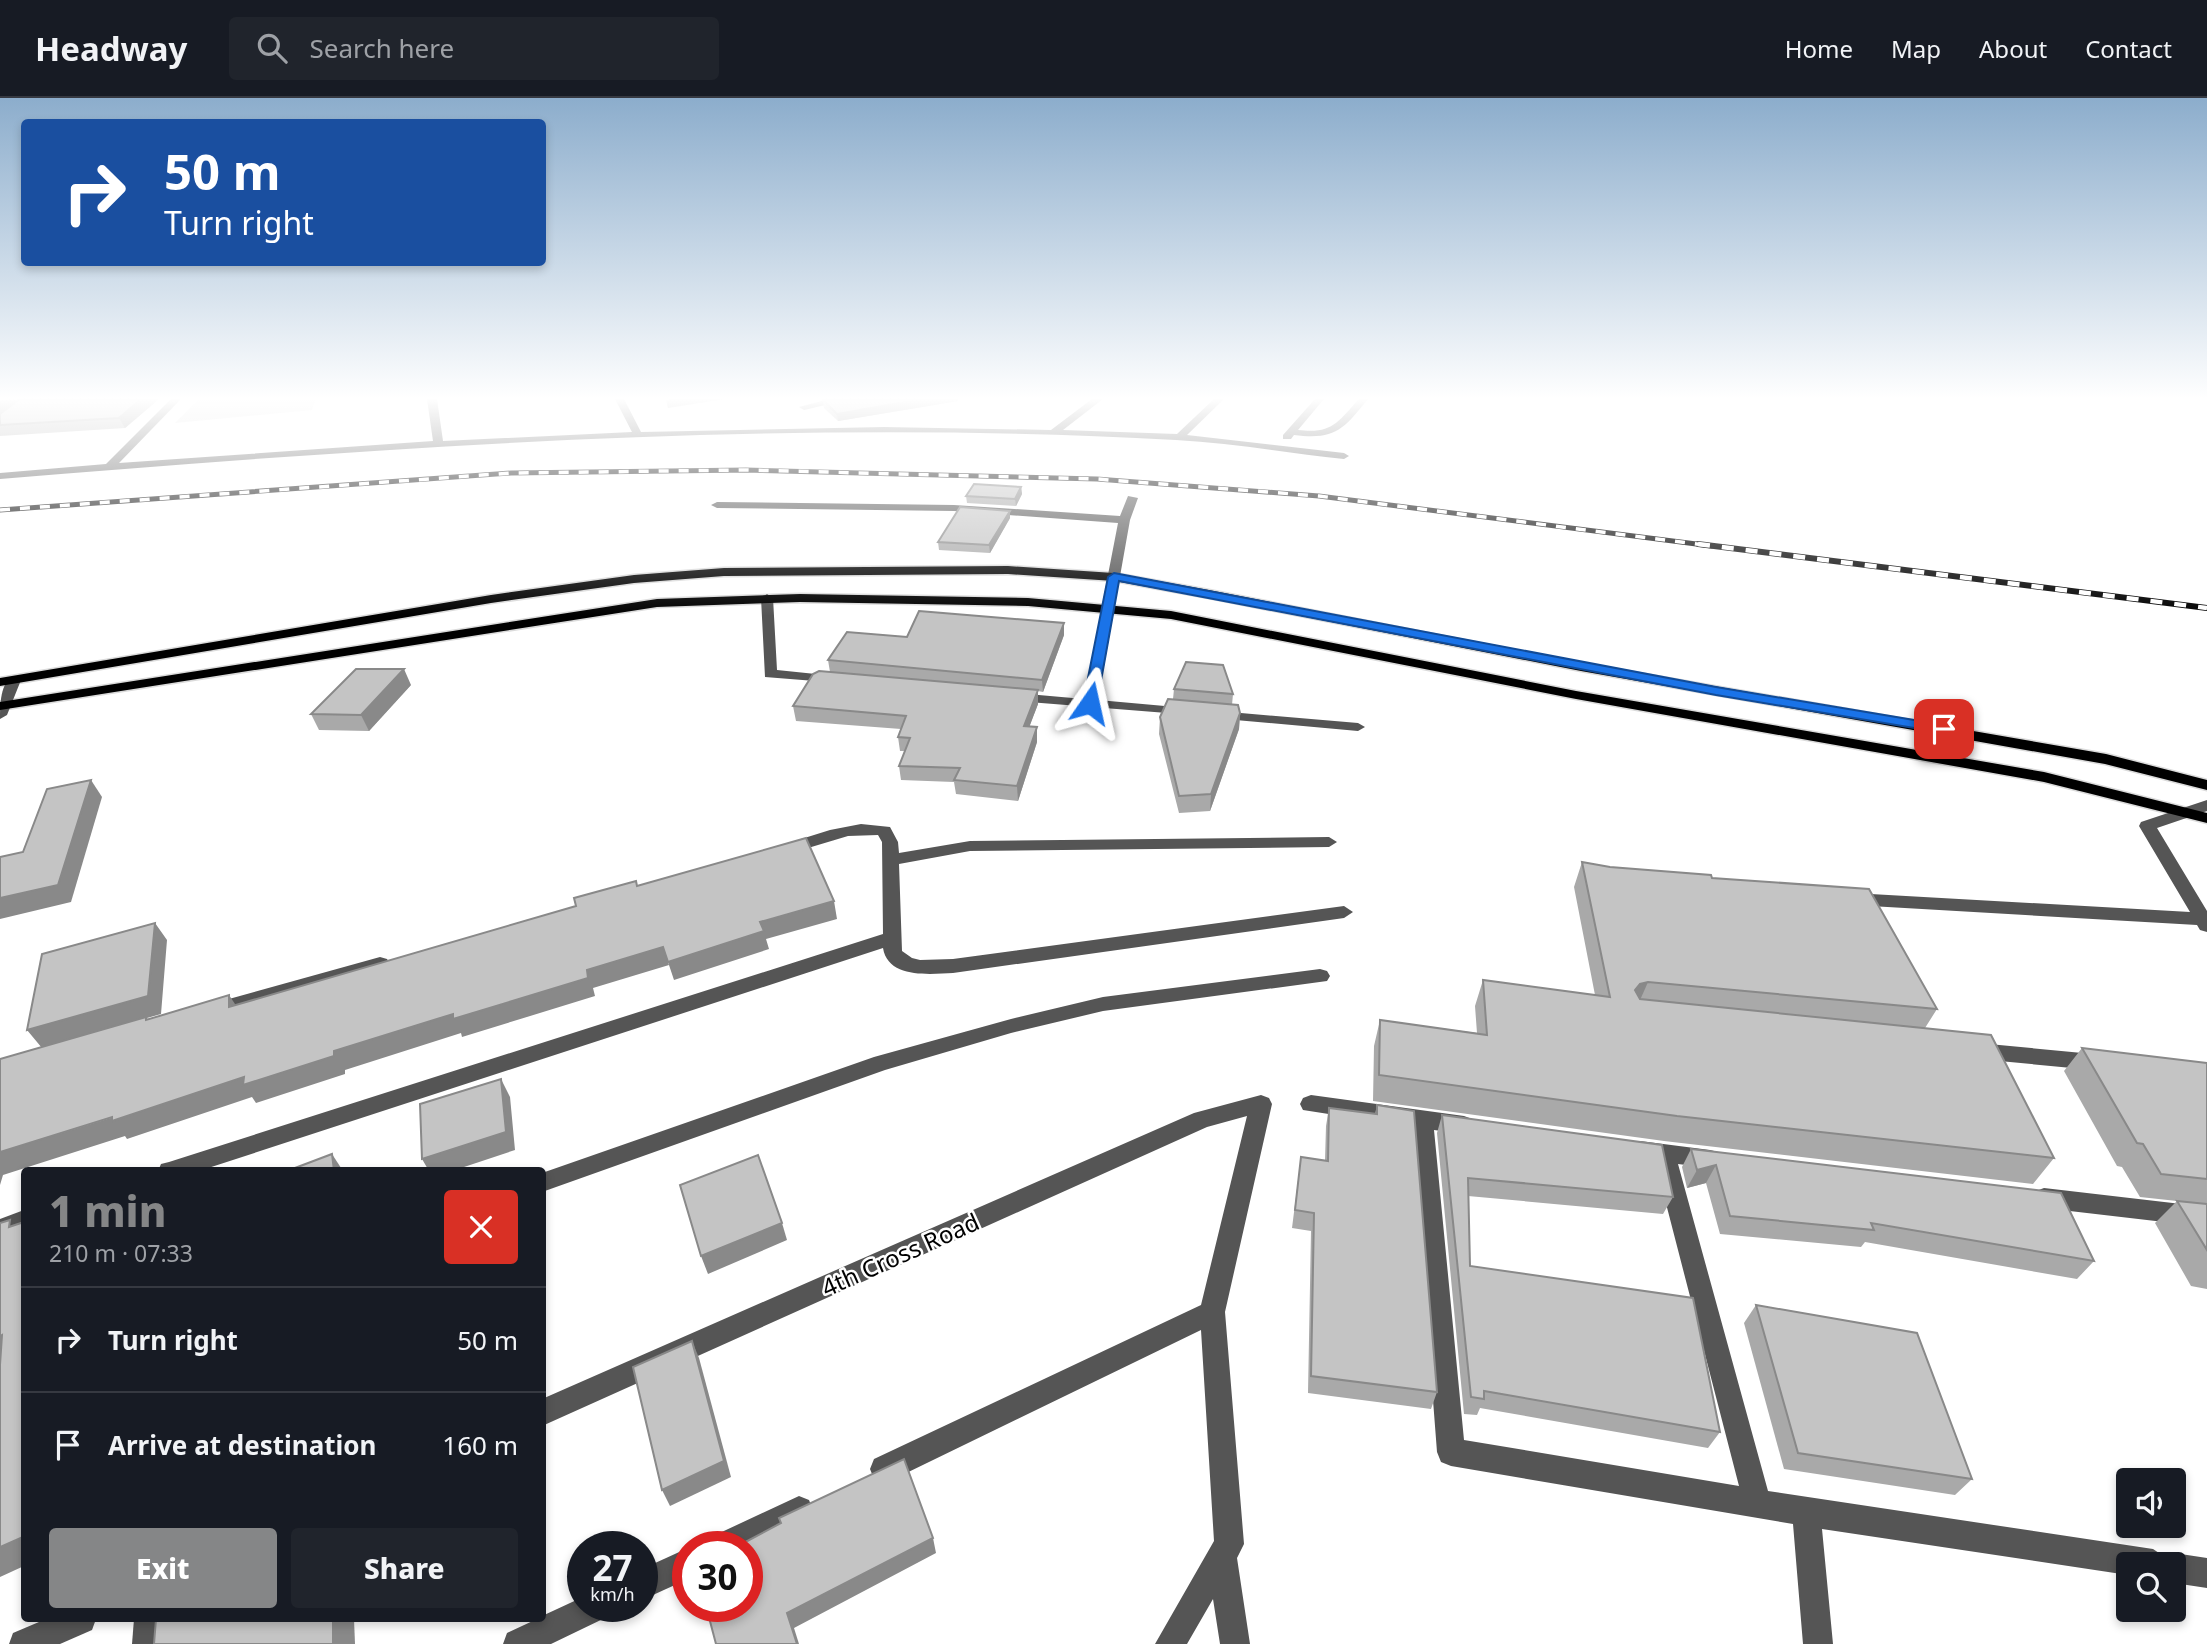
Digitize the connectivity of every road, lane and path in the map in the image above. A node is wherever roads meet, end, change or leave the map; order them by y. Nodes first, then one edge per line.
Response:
1 (53, 471) edge
2 (0, 476) edge
3 (1132, 498) dead end
4 (717, 505) dead end
5 (1124, 520) junction
6 (1114, 577) junction
7 (767, 598) junction
8 (1109, 606) junction
9 (7, 681) edge
10 (854, 682) edge
11 (1007, 696) edge
12 (1090, 703) junction
13 (1, 709) edge
14 (1358, 727) dead end
15 (2207, 785) edge
16 (2207, 805) edge
17 (2186, 812) junction
18 (2207, 818) edge
19 (1329, 842) dead end
20 (771, 854) edge
21 (891, 860) junction
22 (1833, 898) edge
23 (1343, 912) dead end
24 (2205, 922) edge
25 (893, 938) junction
26 (399, 958) edge
27 (1320, 976) dead end
28 (186, 1018) edge
29 (1957, 1049) edge
30 (2110, 1064) edge
31 (1311, 1104) dead end
32 (1422, 1119) junction
33 (1489, 1128) edge
34 (1624, 1147) edge
35 (1664, 1153) junction
36 (1732, 1161) edge
37 (181, 1167) edge
38 (546, 1182) edge
39 (2017, 1195) edge
40 (2207, 1217) edge
41 (21, 1221) edge
42 (0, 1229) edge
43 (1212, 1312) junction
44 (546, 1411) edge
45 (859, 1481) edge
46 (822, 1499) edge
47 (1757, 1502) junction
48 (1806, 1512) junction
49 (755, 1531) edge
50 (1222, 1556) junction
51 (2116, 1558) edge
52 (2186, 1570) edge
53 (2207, 1573) edge
54 (567, 1620) edge
55 (74, 1622) edge
56 (149, 1622) edge
57 (1172, 1643) edge
58 (24, 1644) edge
59 (147, 1644) edge
60 (518, 1644) edge
61 (1235, 1644) edge
62 (1818, 1644) edge

1 - 2 street
3 - 5 street
4 - 5 street
5 - 6 street
6 - 8 street
6 - 9 main road
6 - 15 main road
7 - 8 main road
7 - 10 street
7 - 13 main road
8 - 12 street
8 - 17 main road
9 - 13 street
11 - 12 street
12 - 14 street
16 - 17 street
17 - 18 main road
17 - 24 street
19 - 21 street
20 - 21 street
21 - 25 street
22 - 24 street
23 - 25 street
25 - 37 street
26 - 28 street
27 - 38 street
29 - 30 street
31 - 32 street
32 - 33 street
32 - 47 street
34 - 35 street
35 - 36 street
35 - 47 street
39 - 40 street
41 - 42 street
43 - 44 street, 4th Cross Road
43 - 45 street
43 - 50 street
46 - 49 street
47 - 48 street
48 - 51 street
48 - 62 street
50 - 57 street
50 - 61 street
52 - 53 street
54 - 60 street
55 - 58 street
56 - 59 street

